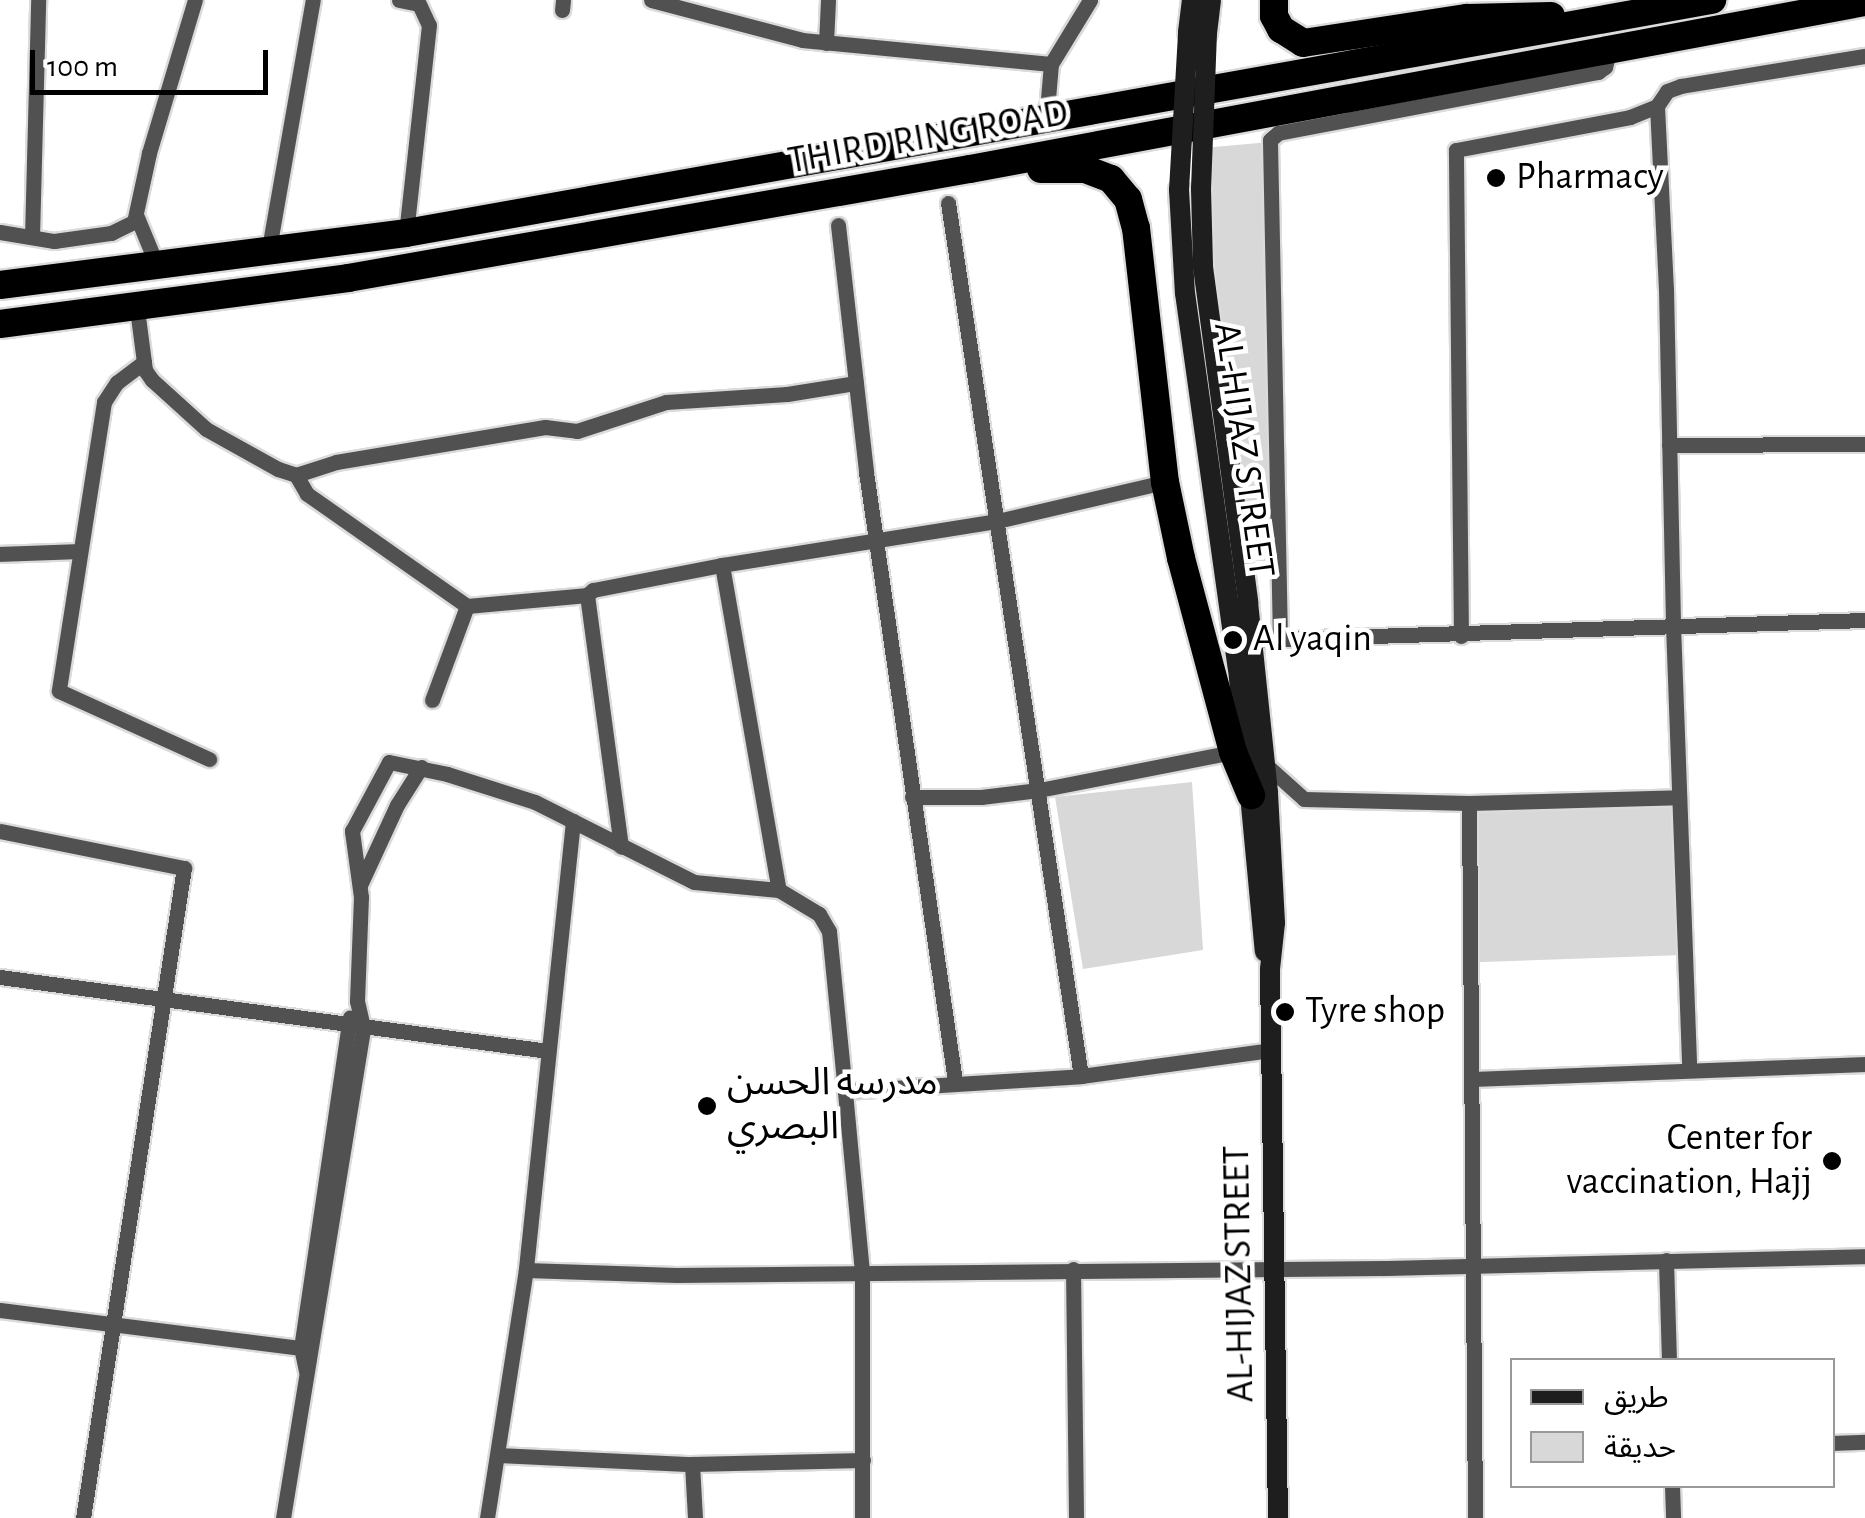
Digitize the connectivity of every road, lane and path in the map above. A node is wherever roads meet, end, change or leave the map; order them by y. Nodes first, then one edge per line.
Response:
1 (38, 0) edge
2 (195, 0) edge
3 (313, 0) edge
4 (399, 0) edge
5 (651, 0) edge
6 (828, 0) edge
7 (1090, 0) edge
8 (1192, 0) edge
9 (1211, 0) edge
10 (1274, 0) edge
11 (1712, 0) edge
12 (1865, 2) edge
13 (1603, 13) edge
14 (1198, 32) junction
15 (826, 42) junction
16 (1610, 49) junction
17 (1865, 56) edge
18 (1051, 64) junction
19 (1656, 106) junction
20 (1046, 122) junction
21 (970, 169) junction
22 (948, 203) dead end
23 (138, 217) junction
24 (838, 225) dead end
25 (0, 232) edge
26 (406, 234) junction
27 (32, 238) junction
28 (54, 241) junction
29 (268, 254) junction
30 (158, 268) junction
31 (60, 279) junction
32 (0, 285) edge
33 (136, 309) junction
34 (0, 324) edge
35 (144, 362) junction
36 (856, 384) junction
37 (1865, 444) edge
38 (1669, 445) junction
39 (327, 464) junction
40 (296, 474) junction
41 (1166, 482) junction
42 (307, 494) junction
43 (997, 521) junction
44 (878, 540) junction
45 (80, 551) junction
46 (0, 554) edge
47 (722, 565) junction
48 (588, 595) junction
49 (467, 606) junction
50 (1865, 620) edge
51 (1673, 626) junction
52 (1461, 636) junction
53 (1250, 640) junction
54 (1280, 640) junction
55 (432, 700) dead end
56 (1234, 752) junction
57 (209, 759) dead end
58 (1265, 764) junction
59 (421, 767) junction
60 (1039, 790) junction
61 (1250, 796) junction
62 (912, 797) junction
63 (1679, 797) junction
64 (1469, 803) junction
65 (573, 820) junction
66 (0, 831) edge
67 (621, 848) junction
68 (360, 885) junction
69 (779, 890) junction
70 (1270, 969) junction
71 (0, 977) edge
72 (163, 1001) junction
73 (355, 1026) junction
74 (1272, 1050) junction
75 (548, 1051) junction
76 (1865, 1064) edge
77 (1690, 1070) junction
78 (1081, 1076) junction
79 (1473, 1079) junction
80 (955, 1081) junction
81 (846, 1091) junction
82 (1865, 1256) edge
83 (1666, 1260) junction
84 (1474, 1264) junction
85 (1275, 1265) junction
86 (1073, 1268) junction
87 (526, 1270) junction
88 (862, 1272) junction
89 (0, 1310) edge
90 (113, 1322) junction
91 (308, 1349) junction
92 (1669, 1358) edge
93 (1865, 1442) edge
94 (1835, 1443) edge
95 (498, 1455) junction
96 (862, 1460) junction
97 (692, 1464) junction
98 (1672, 1488) edge
99 (83, 1518) edge
100 (284, 1518) edge
101 (487, 1518) edge
102 (695, 1518) edge
103 (862, 1518) edge
104 (1076, 1518) edge
105 (1278, 1518) edge
106 (1475, 1518) edge
107 (1673, 1518) edge

1 - 27 street
2 - 23 street
3 - 29 street
4 - 26 street
5 - 15 street
6 - 15 street
7 - 18 street
8 - 14 main road, AL-HIJAZ STREET
9 - 14 main road, AL-HIJAZ STREET
10 - 13 highway
11 - 13 highway, THIRD RING ROAD
12 - 16 highway, THIRD RING ROAD
13 - 20 highway, THIRD RING ROAD
14 - 53 main road, AL-HIJAZ STREET, bridge
14 - 61 main road, AL-HIJAZ STREET, bridge
15 - 18 street
16 - 21 highway, THIRD RING ROAD
16 - 54 street
17 - 19 street
18 - 20 street
19 - 38 street
19 - 52 street
20 - 26 highway, THIRD RING ROAD
21 - 33 highway, THIRD RING ROAD
21 - 41 highway
22 - 43 street
23 - 28 street
23 - 30 street
24 - 36 street
25 - 27 street
26 - 29 highway, THIRD RING ROAD
27 - 28 street
28 - 31 street
29 - 30 highway, THIRD RING ROAD
30 - 31 highway, THIRD RING ROAD
31 - 32 highway, THIRD RING ROAD
33 - 34 highway, THIRD RING ROAD
33 - 35 street
35 - 40 street
35 - 45 street
36 - 39 street
36 - 44 street
37 - 38 street
38 - 51 street
39 - 40 street
39 - 42 street
40 - 42 street
41 - 43 street
41 - 56 highway
42 - 49 street
43 - 44 street
43 - 60 street
44 - 47 street
44 - 62 street
45 - 46 street
45 - 57 street
47 - 48 street
47 - 69 street
48 - 49 street
48 - 67 street
49 - 55 street
50 - 51 street
51 - 52 street
51 - 63 street
52 - 54 street
53 - 54 street
53 - 58 main road, AL-HIJAZ STREET
56 - 60 street
56 - 61 highway
58 - 64 street
58 - 70 main road, AL-HIJAZ STREET
59 - 65 street
59 - 68 street
59 - 68 street
60 - 62 street
60 - 78 street
61 - 70 main road, AL-HIJAZ STREET
62 - 80 street
63 - 64 street
63 - 77 street
64 - 79 street
65 - 67 street
65 - 75 street
66 - 72 street
67 - 69 street
68 - 73 street
69 - 81 street
70 - 74 main road, AL-HIJAZ STREET
71 - 72 street
72 - 73 street
72 - 90 street
73 - 75 street
73 - 91 street
74 - 78 street
74 - 85 main road, AL-HIJAZ STREET
75 - 87 street
76 - 77 street
77 - 79 street
78 - 80 street
79 - 84 street
80 - 81 street
81 - 88 street
82 - 83 street
83 - 84 street
83 - 92 street
84 - 85 street
84 - 106 street
85 - 86 street
85 - 105 main road, AL-HIJAZ STREET
86 - 88 street
86 - 104 street
87 - 88 street
87 - 95 street
88 - 96 street
89 - 90 street
90 - 91 street
90 - 99 street
91 - 100 street
93 - 94 street
95 - 97 street
95 - 101 street
96 - 97 street
96 - 103 street
97 - 102 street
98 - 107 street

